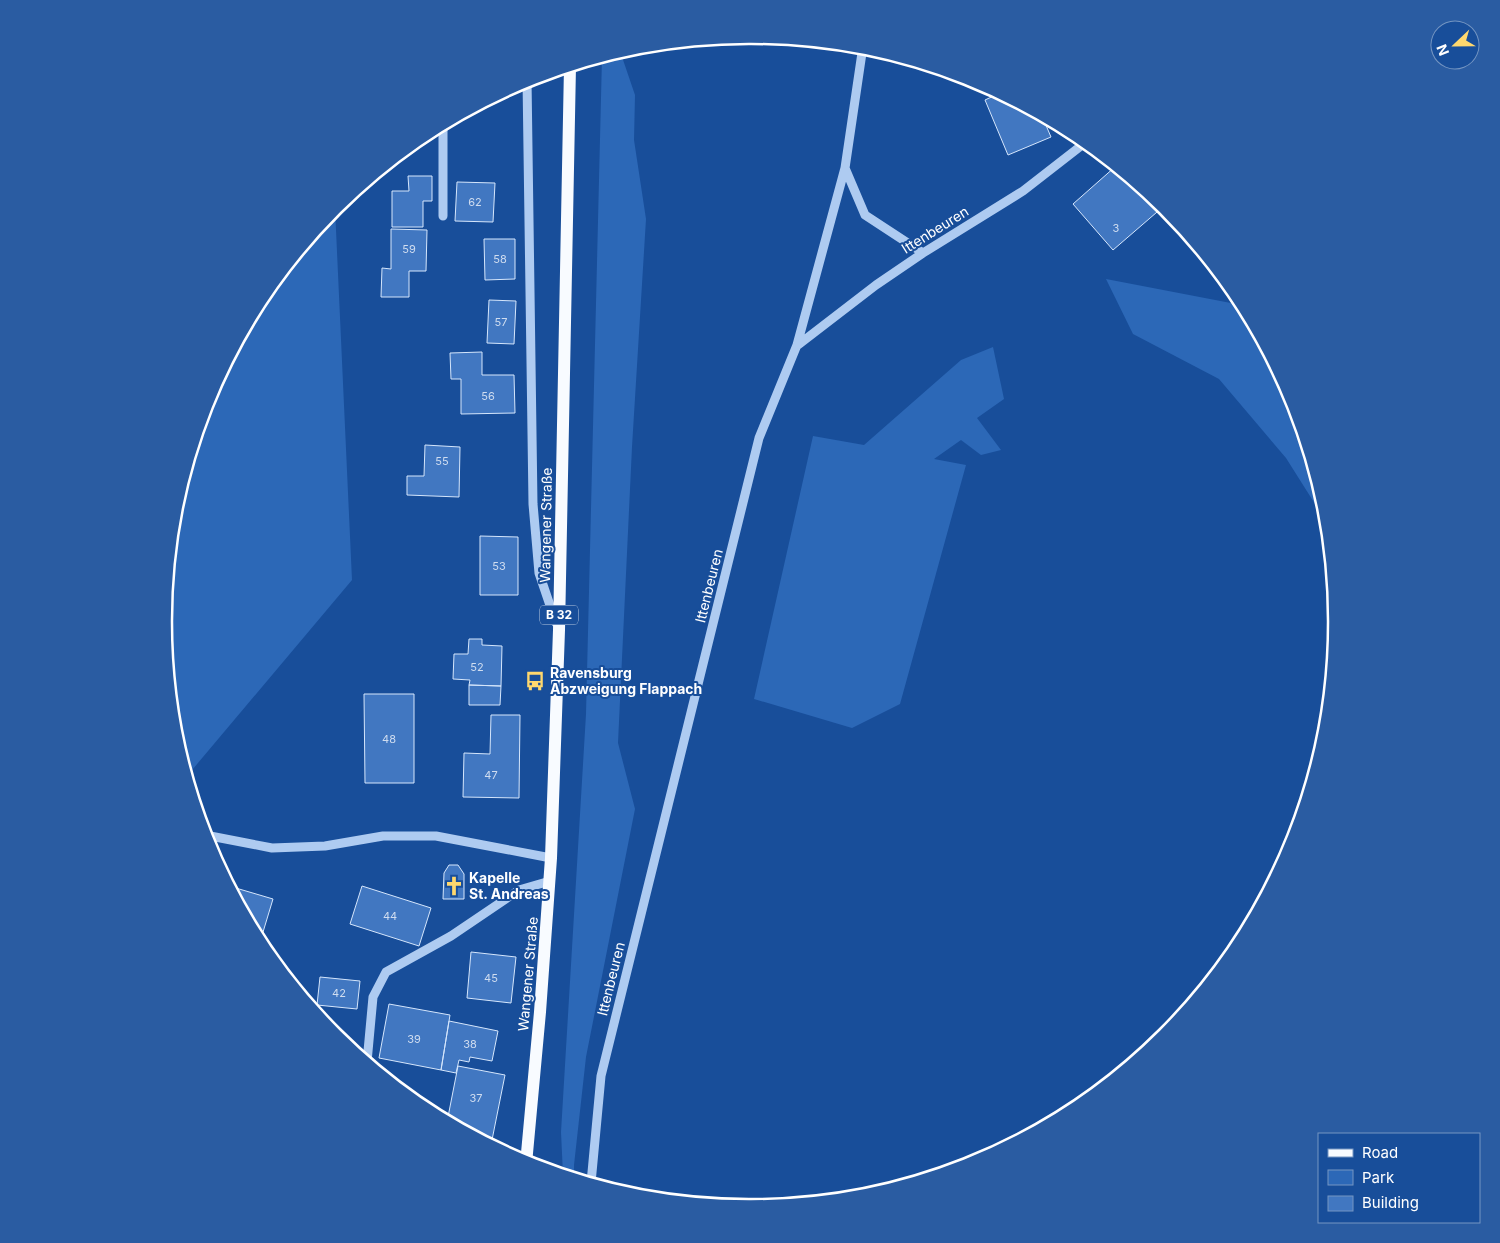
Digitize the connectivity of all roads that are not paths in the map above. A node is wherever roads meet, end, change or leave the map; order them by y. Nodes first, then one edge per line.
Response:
1 (862, 55) edge
2 (570, 72) edge
3 (527, 89) edge
4 (443, 132) edge
5 (1079, 147) edge
6 (845, 168) junction
7 (443, 216) dead end
8 (923, 253) junction
9 (798, 345) junction
10 (559, 630) junction
11 (214, 837) edge
12 (551, 858) junction
13 (550, 881) junction
14 (368, 1055) edge
15 (527, 1154) edge
16 (592, 1177) edge

1 - 6 street
2 - 10 main road, Wangener Straße / B 32
3 - 10 street
4 - 7 street
5 - 8 street, Ittenbeuren
6 - 8 street
6 - 9 street
8 - 9 street, Ittenbeuren
9 - 16 street, Ittenbeuren
10 - 12 main road, Wangener Straße / B 32
11 - 12 street
12 - 13 main road, Wangener Straße / B 32
13 - 14 street
13 - 15 main road, Wangener Straße / B 32

